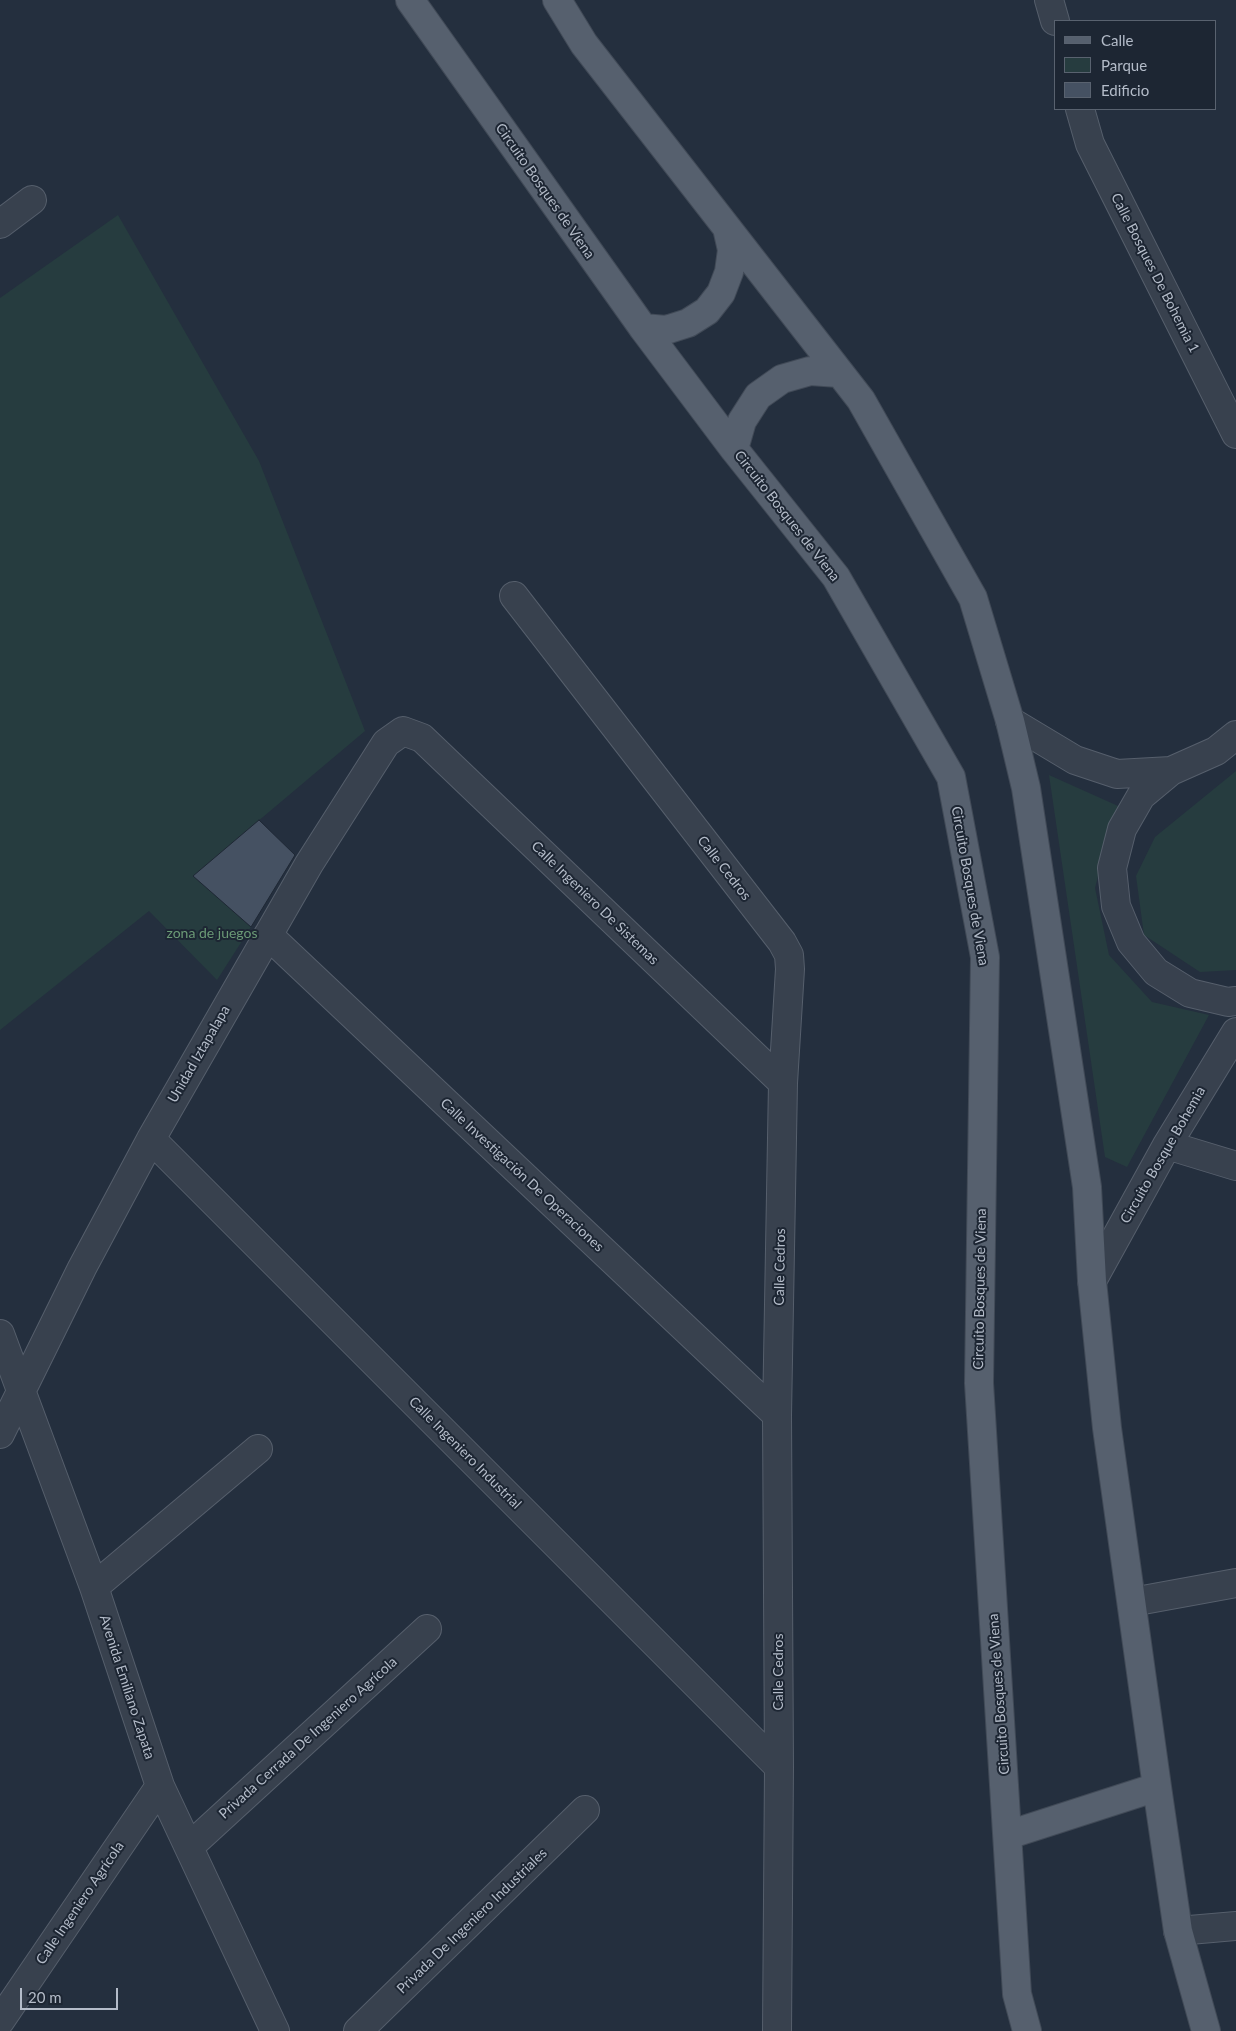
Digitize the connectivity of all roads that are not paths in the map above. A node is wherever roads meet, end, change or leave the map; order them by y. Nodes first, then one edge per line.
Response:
1 (410, 0) edge
2 (556, 0) edge
3 (1049, 0) edge
4 (1055, 20) edge
5 (1080, 110) edge
6 (32, 200) dead end
7 (0, 224) edge
8 (727, 228) junction
9 (643, 328) junction
10 (839, 372) junction
11 (1236, 434) edge
12 (734, 449) junction
13 (514, 596) dead end
14 (1010, 721) junction
15 (403, 731) joint
16 (1236, 735) edge
17 (1171, 771) junction
18 (268, 935) junction
19 (1236, 1001) edge
20 (1236, 1032) edge
21 (783, 1083) junction
22 (150, 1139) junction
23 (1167, 1145) junction
24 (1236, 1166) edge
25 (1092, 1280) junction
26 (0, 1334) edge
27 (20, 1393) junction
28 (777, 1415) junction
29 (0, 1434) edge
30 (258, 1449) dead end
31 (1236, 1583) edge
32 (94, 1587) junction
33 (1132, 1602) junction
34 (428, 1629) dead end
35 (779, 1767) junction
36 (160, 1786) junction
37 (1157, 1787) junction
38 (585, 1810) dead end
39 (1008, 1834) junction
40 (188, 1847) junction
41 (1236, 1926) edge
42 (1178, 1931) junction
43 (0, 2021) edge
44 (275, 2031) edge
45 (358, 2031) edge
46 (777, 2031) edge
47 (1027, 2031) edge
48 (1206, 2031) edge

1 - 9 main road, Circuito Bosques de Viena
2 - 8 main road
3 - 4 street
5 - 11 street, Calle Bosques De Bohemia 1
6 - 7 street
8 - 9 main road
8 - 10 main road
9 - 12 main road, Circuito Bosques de Viena
10 - 12 main road
10 - 14 main road
12 - 39 main road, Circuito Bosques de Viena
13 - 21 street, Calle Cedros
14 - 17 street
14 - 25 main road
15 - 18 street, Unidad Iztapalapa
15 - 21 street, Calle Ingeniero De Sistemas
16 - 17 street
17 - 19 street
18 - 22 street, Unidad Iztapalapa
18 - 28 street, Calle Investigación De Operaciones
20 - 23 street, Circuito Bosque Bohemia
21 - 28 street, Calle Cedros
22 - 27 street, Unidad Iztapalapa
22 - 35 street, Calle Ingeniero Industrial
23 - 24 street
23 - 25 street, Circuito Bosque Bohemia
25 - 33 main road
26 - 27 street, Avenida Emiliano Zapata
27 - 29 street, Unidad Iztapalapa
27 - 32 street, Avenida Emiliano Zapata
28 - 35 street, Calle Cedros
30 - 32 street
31 - 33 street
32 - 36 street, Avenida Emiliano Zapata
33 - 37 main road
34 - 40 street, Privada Cerrada De Ingeniero Agrícola
35 - 46 street, Calle Cedros
36 - 40 street, Avenida Emiliano Zapata
36 - 43 street, Calle Ingeniero Agrícola
37 - 39 main road
37 - 42 main road
38 - 45 street, Privada De Ingeniero Industriales
39 - 47 main road, Circuito Bosques de Viena
40 - 44 street, Avenida Emiliano Zapata
41 - 42 street
42 - 48 main road

